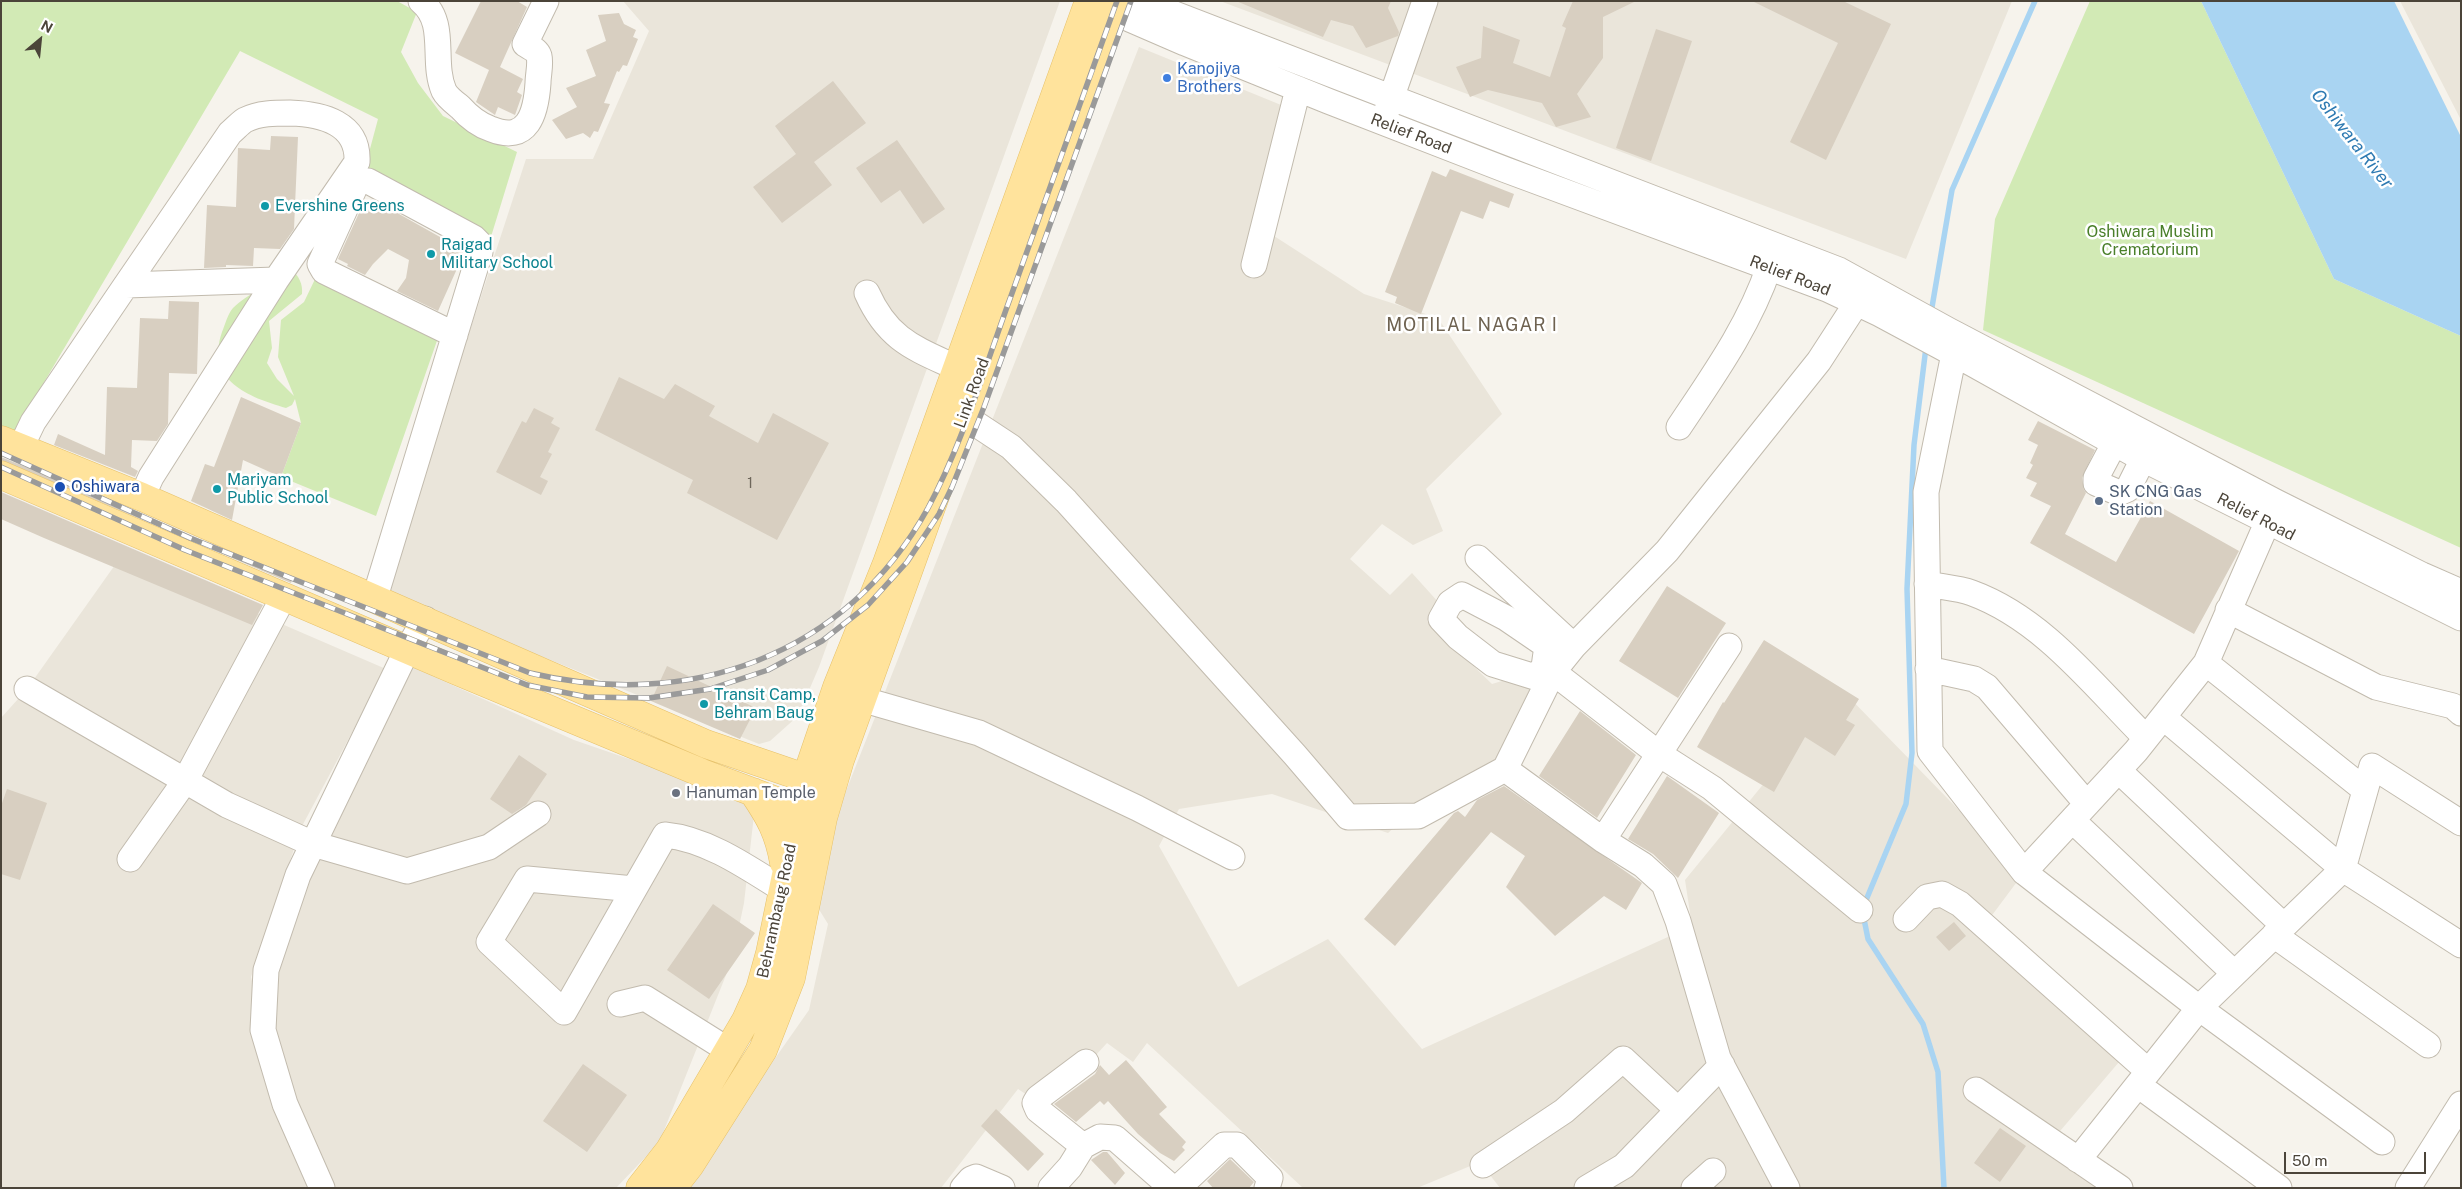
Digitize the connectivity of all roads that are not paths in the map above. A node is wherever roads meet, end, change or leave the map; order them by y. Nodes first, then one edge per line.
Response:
1 (421, 1) edge
2 (546, 1) edge
3 (1089, 1) edge
4 (1141, 1) edge
5 (1425, 1) edge
6 (1117, 6) edge
7 (1298, 89) junction
8 (1392, 99) junction
9 (1382, 122) junction
10 (1254, 265) dead end
11 (1769, 268) junction
12 (276, 280) junction
13 (126, 285) junction
14 (867, 293) dead end
15 (1873, 300) junction
16 (455, 335) junction
17 (1951, 342) junction
18 (957, 368) junction
19 (964, 416) junction
20 (1679, 427) dead end
21 (10, 444) edge
22 (2114, 444) junction
23 (2143, 459) junction
24 (2179, 464) junction
25 (1, 475) edge
26 (142, 497) junction
27 (2267, 522) junction
28 (1478, 558) dead end
29 (1927, 584) junction
30 (2461, 592) edge
31 (375, 597) junction
32 (283, 598) junction
33 (2228, 610) junction
34 (2461, 618) edge
35 (425, 619) junction
36 (1574, 646) junction
37 (1729, 646) dead end
38 (407, 650) junction
39 (2206, 663) junction
40 (1928, 669) junction
41 (1553, 672) junction
42 (26, 689) dead end
43 (861, 699) junction
44 (2461, 713) edge
45 (2163, 717) junction
46 (2146, 738) junction
47 (817, 744) junction
48 (1659, 754) junction
49 (764, 764) junction
50 (1505, 769) junction
51 (2118, 770) junction
52 (185, 781) junction
53 (818, 782) junction
54 (2365, 790) junction
55 (753, 792) junction
56 (2080, 812) junction
57 (538, 814) dead end
58 (810, 814) junction
59 (2461, 823) edge
60 (1603, 840) junction
61 (314, 844) junction
62 (1232, 857) dead end
63 (130, 859) dead end
64 (2343, 869) junction
65 (2024, 872) junction
66 (784, 880) junction
67 (634, 889) junction
68 (1860, 910) dead end
69 (1906, 919) dead end
70 (2279, 931) junction
71 (2461, 945) edge
72 (2234, 973) junction
73 (653, 989) dead end
74 (620, 1004) dead end
75 (2199, 1008) junction
76 (732, 1042) junction
77 (2428, 1045) dead end
78 (1086, 1062) dead end
79 (1722, 1065) junction
80 (2143, 1078) junction
81 (1976, 1090) dead end
82 (2461, 1104) edge
83 (1678, 1110) junction
84 (2382, 1142) dead end
85 (1083, 1146) junction
86 (2078, 1160) junction
87 (1483, 1165) dead end
88 (1713, 1171) dead end
89 (1182, 1186) edge
90 (322, 1188) edge
91 (640, 1188) edge
92 (672, 1188) edge
93 (963, 1188) edge
94 (1002, 1188) edge
95 (1051, 1188) edge
96 (1267, 1188) edge
97 (1587, 1188) edge
98 (1694, 1188) edge
99 (1787, 1188) edge
100 (2120, 1188) edge
101 (2279, 1188) edge
102 (2408, 1188) edge

1 - 2 street
3 - 6 street, Relief Road
3 - 18 main road, Link Road
4 - 8 street, Relief Road
5 - 8 street
6 - 7 street, Relief Road
6 - 19 main road, Link Road
7 - 9 street, Relief Road
7 - 10 street
8 - 9 street
8 - 15 street, Relief Road
9 - 11 street, Relief Road
11 - 15 street, Relief Road
11 - 20 street
12 - 13 street
12 - 13 street
12 - 26 street
13 - 21 street
14 - 18 street
15 - 17 street, Relief Road
15 - 36 street
16 - 16 street
16 - 31 street
17 - 22 street, Relief Road
17 - 24 street, Relief Road
17 - 29 street
18 - 47 main road, Link Road
19 - 43 main road, Link Road
19 - 50 street
21 - 26 main road
22 - 23 street, Relief Road
22 - 23 street
23 - 24 street, Relief Road
24 - 27 street, Relief Road
24 - 30 street, Relief Road
25 - 32 main road
26 - 31 main road
27 - 33 street
27 - 34 street, Relief Road
28 - 36 street
29 - 40 street
29 - 46 street
31 - 35 main road
32 - 38 main road
32 - 52 street
33 - 39 street
33 - 44 street
35 - 38 street
35 - 49 main road
36 - 41 street
37 - 48 street
38 - 55 main road
38 - 61 street
39 - 45 street
39 - 54 street
40 - 56 street
40 - 65 street
41 - 48 street
41 - 50 street
42 - 52 street
43 - 53 main road, Link Road
43 - 62 street
45 - 46 street
45 - 64 street
46 - 51 street
47 - 49 main road
47 - 53 main road, Behrambaug Road
48 - 60 street
48 - 68 street
49 - 53 main road
50 - 60 street
51 - 56 street
51 - 70 street
52 - 61 street
52 - 63 street
53 - 58 main road, Behrambaug Road
54 - 59 street
54 - 64 street
55 - 58 main road
55 - 66 main road
56 - 65 street
56 - 72 street
57 - 61 street
58 - 66 main road, Behrambaug Road
58 - 92 main road, Behrambaug Road
60 - 79 street
61 - 90 street
64 - 70 street
64 - 71 street
65 - 75 street
66 - 67 street
66 - 76 main road, Behrambaug Road
67 - 67 street
69 - 80 street
70 - 72 street
70 - 77 street
72 - 75 street
73 - 76 street
74 - 76 street
75 - 80 street
75 - 84 street
76 - 91 main road, Behrambaug Road
78 - 85 street
79 - 83 street
79 - 99 street
80 - 86 street
80 - 101 street
81 - 86 street
82 - 102 street
83 - 87 street
83 - 97 street
85 - 89 street
85 - 95 street
86 - 100 street
88 - 98 street
89 - 96 street
93 - 94 street

